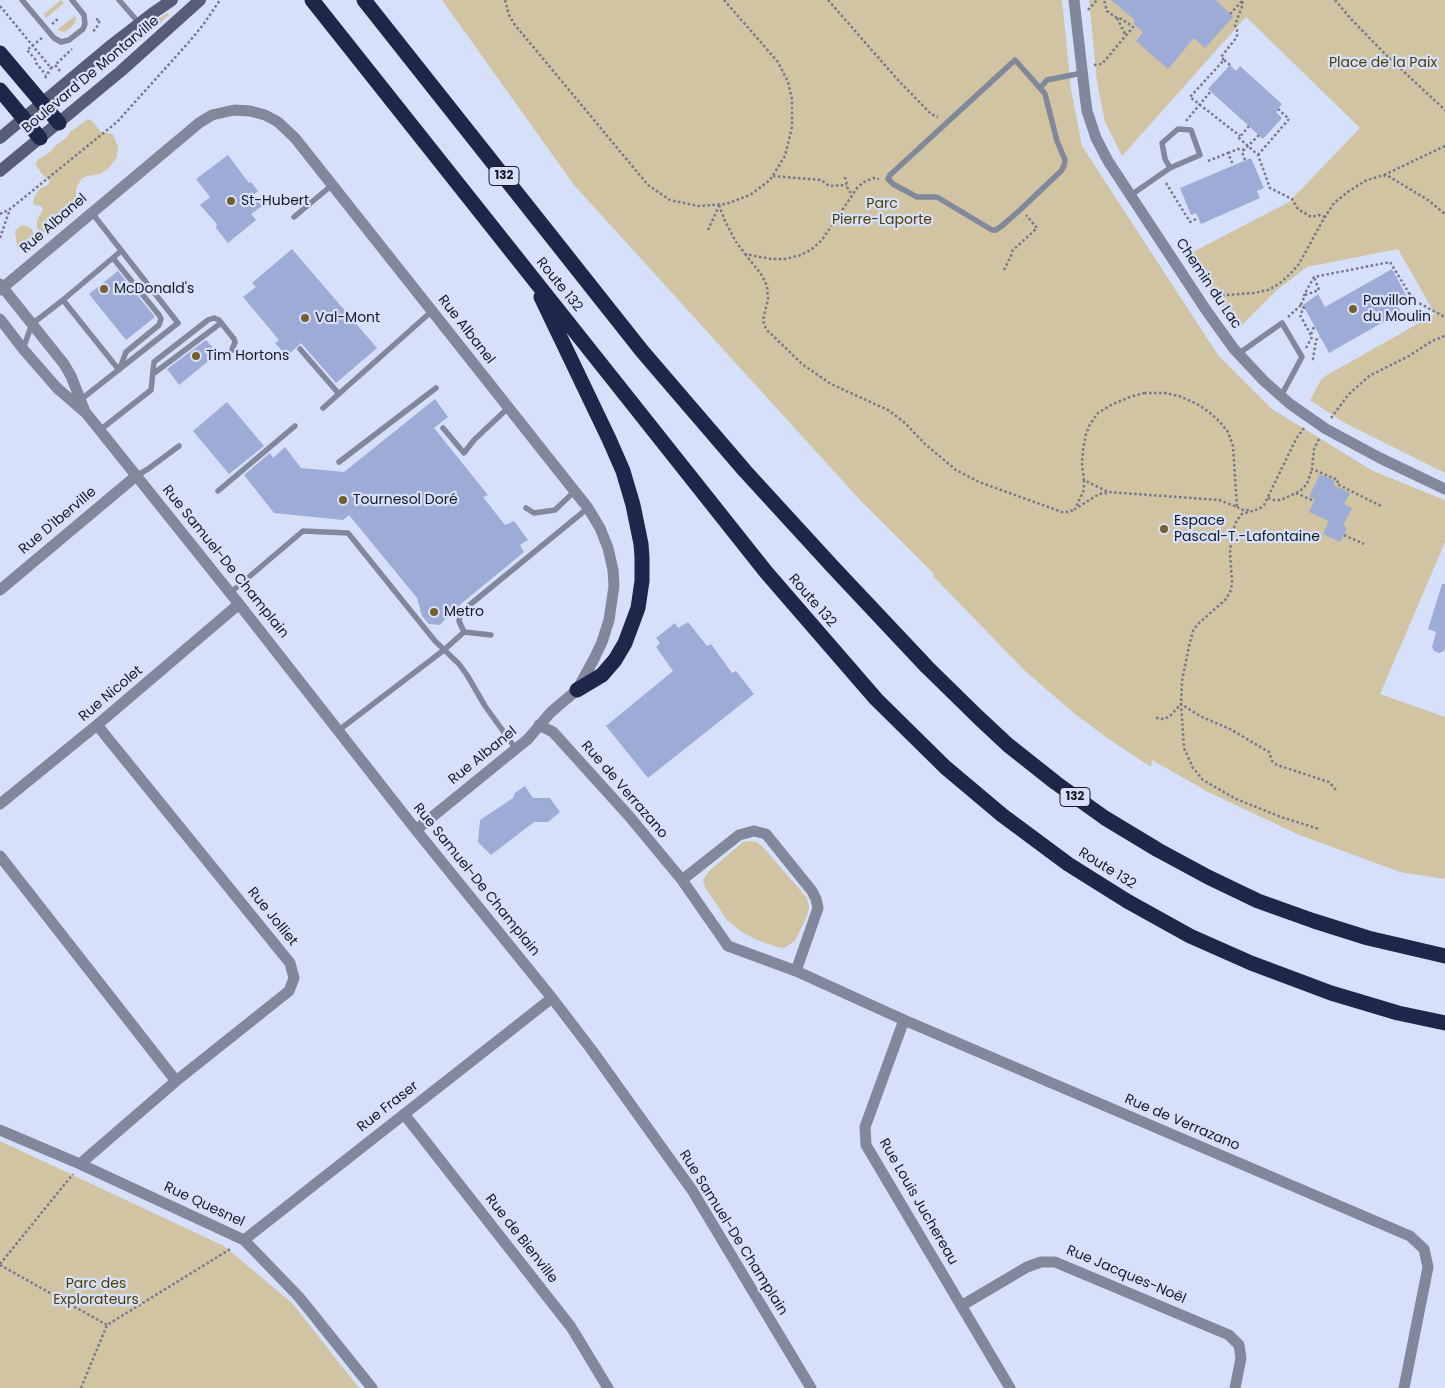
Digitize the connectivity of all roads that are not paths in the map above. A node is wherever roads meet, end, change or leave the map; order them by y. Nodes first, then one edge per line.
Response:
1 (22, 0) edge
2 (72, 0) edge
3 (119, 0) edge
4 (172, 0) edge
5 (200, 0) edge
6 (312, 0) edge
7 (364, 0) edge
8 (1074, 0) edge
9 (139, 23) junction
10 (0, 53) edge
11 (1082, 73) junction
12 (1040, 88) junction
13 (0, 90) edge
14 (43, 104) junction
15 (24, 119) junction
16 (59, 123) junction
17 (0, 138) edge
18 (40, 138) junction
19 (1170, 168) junction
20 (0, 172) edge
21 (332, 185) junction
22 (1131, 195) junction
23 (91, 212) junction
24 (294, 217) dead end
25 (122, 251) junction
26 (113, 258) junction
27 (532, 278) junction
28 (1, 287) edge
29 (63, 300) junction
30 (432, 311) junction
31 (0, 319) edge
32 (221, 323) junction
33 (32, 324) junction
34 (23, 348) junction
35 (300, 349) dead end
36 (232, 350) dead end
37 (1238, 354) junction
38 (119, 370) junction
39 (153, 374) junction
40 (436, 388) dead end
41 (339, 394) junction
42 (1281, 396) junction
43 (78, 402) junction
44 (323, 408) dead end
45 (508, 408) junction
46 (295, 426) dead end
47 (443, 428) dead end
48 (100, 430) junction
49 (179, 446) dead end
50 (339, 462) dead end
51 (136, 476) junction
52 (1445, 489) edge
53 (218, 490) dead end
54 (575, 491) junction
55 (526, 508) dead end
56 (588, 508) junction
57 (0, 590) edge
58 (230, 593) junction
59 (239, 604) junction
60 (464, 632) junction
61 (491, 635) dead end
62 (444, 650) junction
63 (577, 690) junction
64 (540, 724) junction
65 (97, 725) junction
66 (339, 730) junction
67 (516, 749) junction
68 (0, 804) edge
69 (416, 830) junction
70 (0, 856) edge
71 (682, 880) junction
72 (1445, 956) edge
73 (796, 971) junction
74 (552, 998) junction
75 (904, 1020) junction
76 (1445, 1023) edge
77 (176, 1082) junction
78 (404, 1114) junction
79 (0, 1130) edge
80 (80, 1164) junction
81 (244, 1240) junction
82 (961, 1306) junction
83 (372, 1388) edge
84 (608, 1388) edge
85 (811, 1388) edge
86 (1010, 1388) edge
87 (1236, 1388) edge
88 (1404, 1388) edge

1 - 2 lane
3 - 9 lane
4 - 9 street, Boulevard De Montarville
5 - 16 street, Boulevard De Montarville
6 - 27 highway, Route 132
7 - 72 highway, Route 132 / 132
8 - 11 street, Chemin du Lac
9 - 14 street, Boulevard De Montarville
10 - 14 highway
11 - 12 lane
11 - 22 street, Chemin du Lac
12 - 12 lane
13 - 15 highway
14 - 15 street, Boulevard De Montarville
14 - 16 highway
15 - 17 street, Boulevard De Montarville
15 - 18 highway
16 - 18 street, Boulevard De Montarville
18 - 20 street, Boulevard De Montarville
19 - 19 lane
19 - 22 lane
21 - 23 street, Rue Albanel
21 - 24 lane
21 - 30 street, Rue Albanel
22 - 37 street, Chemin du Lac
23 - 25 lane
23 - 28 street, Rue Albanel
25 - 26 lane
25 - 38 lane
26 - 29 lane
26 - 38 lane
27 - 63 highway
27 - 76 highway, Route 132
28 - 33 street, Rue Samuel-De Champlain
29 - 33 lane
29 - 38 lane
30 - 41 lane
30 - 45 street, Rue Albanel
31 - 34 street, Rue Samuel-De Champlain
32 - 36 lane
32 - 39 lane
32 - 39 lane
33 - 34 lane
33 - 43 street, Rue Samuel-De Champlain
34 - 43 street, Rue Samuel-De Champlain
35 - 41 lane
37 - 42 street, Chemin du Lac
37 - 42 lane
38 - 43 lane
39 - 48 lane
40 - 50 lane
41 - 44 lane
42 - 52 street, Chemin du Lac
43 - 48 street, Rue Samuel-De Champlain
45 - 47 lane
45 - 54 street, Rue Albanel
46 - 53 lane
48 - 51 street, Rue Samuel-De Champlain
49 - 51 lane
51 - 57 street, Rue D'Iberville
51 - 58 street, Rue Samuel-De Champlain
54 - 55 lane
54 - 56 street, Rue Albanel
56 - 60 lane
56 - 63 street, Rue Albanel
58 - 59 street, Rue Samuel-De Champlain
58 - 62 lane
59 - 65 street, Rue Nicolet
59 - 66 street, Rue Samuel-De Champlain
60 - 61 lane
60 - 62 lane
62 - 66 lane
62 - 67 lane
63 - 64 street, Rue Albanel
64 - 67 street, Rue Albanel
64 - 71 street, Rue de Verrazano
65 - 68 street, Rue Nicolet
65 - 77 street, Rue Jolliet
66 - 69 street, Rue Samuel-De Champlain
67 - 69 street, Rue Albanel
69 - 74 street, Rue Samuel-De Champlain
70 - 77 street
71 - 73 street, Rue de Verrazano
71 - 73 street
73 - 75 street, Rue de Verrazano
74 - 78 street, Rue Fraser
74 - 85 street, Rue Samuel-De Champlain
75 - 82 street, Rue Louis Juchereau
75 - 88 street, Rue de Verrazano
77 - 80 street, Rue Jolliet
78 - 81 street, Rue Fraser
78 - 84 street, Rue de Bienville
79 - 80 street, Rue Quesnel
80 - 81 street, Rue Quesnel
81 - 83 street, Rue Quesnel
82 - 86 street, Rue Louis Juchereau
82 - 87 street, Rue Jacques-Noël

